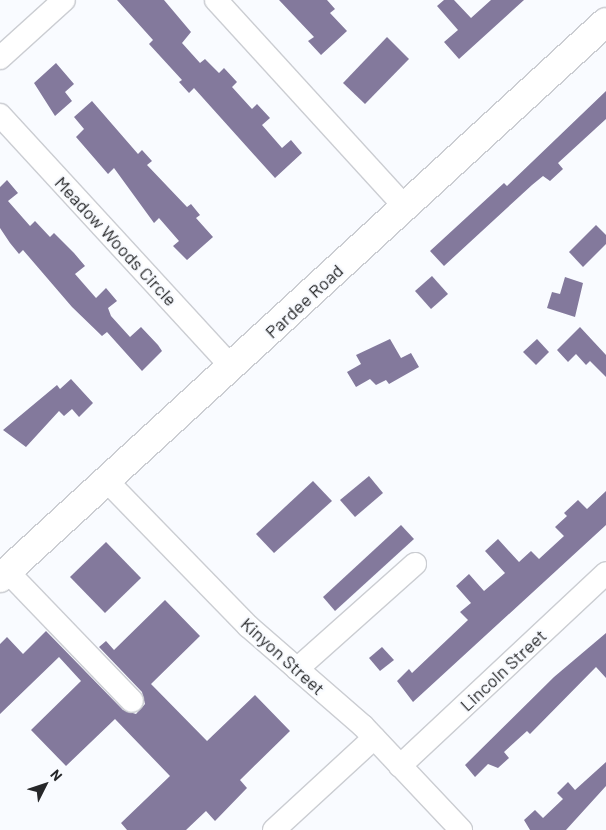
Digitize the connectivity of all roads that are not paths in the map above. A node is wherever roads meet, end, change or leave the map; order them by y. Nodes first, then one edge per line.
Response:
1 (64, 0) edge
2 (216, 0) edge
3 (606, 22) edge
4 (0, 58) edge
5 (0, 115) edge
6 (405, 207) junction
7 (232, 367) junction
8 (106, 480) junction
9 (415, 564) dead end
10 (606, 573) edge
11 (4, 574) edge
12 (297, 669) junction
13 (132, 701) dead end
14 (374, 738) junction
15 (400, 766) junction
16 (274, 830) edge
17 (461, 830) edge

1 - 4 street
2 - 6 street
3 - 6 main road, Pardee Road
5 - 7 street, Meadow Woods Circle
6 - 7 main road, Pardee Road
7 - 8 main road, Pardee Road
8 - 11 main road, Pardee Road
8 - 12 street, Kinyon Street
9 - 12 street
10 - 15 street, Lincoln Street
11 - 13 street
12 - 14 street, Kinyon Street
14 - 15 street, Kinyon Street
14 - 16 street
15 - 17 street, Kinyon Street

